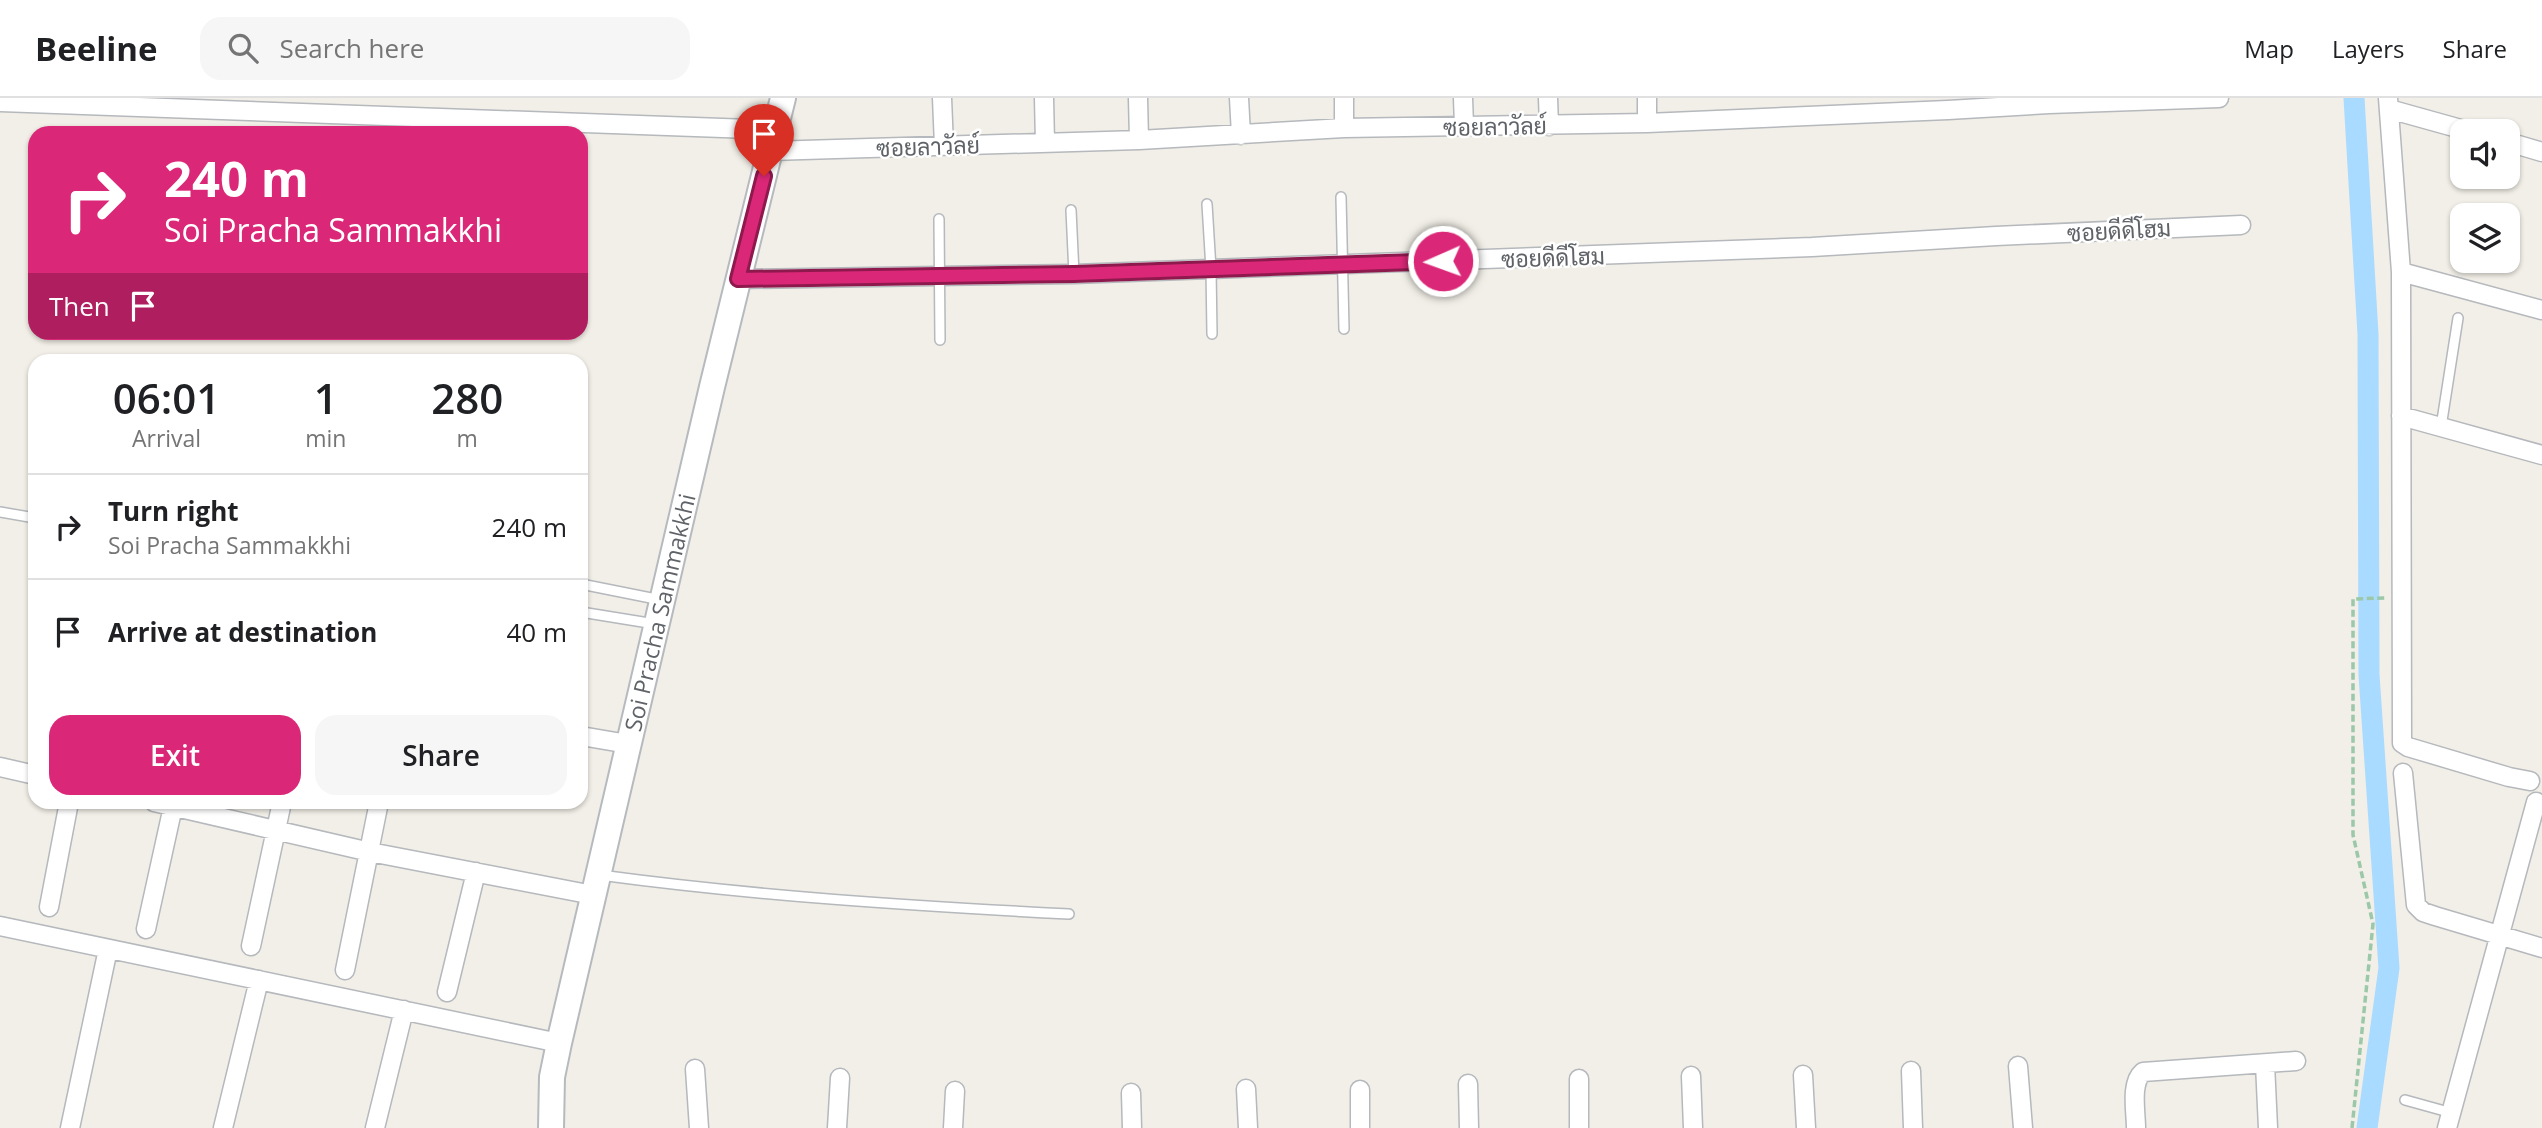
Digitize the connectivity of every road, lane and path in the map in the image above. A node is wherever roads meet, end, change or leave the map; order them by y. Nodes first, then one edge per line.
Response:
1 (783, 98) edge
2 (942, 98) edge
3 (1044, 98) edge
4 (1138, 98) edge
5 (1239, 98) edge
6 (1344, 98) edge
7 (1464, 98) edge
8 (1548, 98) edge
9 (1647, 98) edge
10 (2219, 98) edge
11 (2147, 99) edge
12 (2048, 101) edge
13 (0, 102) edge
14 (1948, 104) edge
15 (2388, 104) edge
16 (1842, 107) edge
17 (1647, 123) junction
18 (2450, 125) edge
19 (488, 126) edge
20 (1464, 126) junction
21 (1549, 126) junction
22 (1344, 128) junction
23 (588, 131) edge
24 (1241, 135) junction
25 (772, 140) junction
26 (1139, 140) junction
27 (1045, 143) junction
28 (944, 146) junction
29 (2520, 146) edge
30 (2542, 152) edge
31 (1341, 197) dead end
32 (1207, 204) dead end
33 (1071, 210) dead end
34 (939, 219) dead end
35 (2241, 225) dead end
36 (1341, 265) junction
37 (1211, 269) junction
38 (2401, 272) junction
39 (1074, 274) junction
40 (941, 277) junction
41 (738, 279) junction
42 (2542, 310) edge
43 (2458, 318) dead end
44 (1344, 329) dead end
45 (1212, 334) dead end
46 (940, 340) dead end
47 (2401, 416) junction
48 (2441, 427) junction
49 (2542, 455) edge
50 (0, 512) edge
51 (28, 517) edge
52 (588, 585) edge
53 (2402, 597) junction
54 (662, 600) junction
55 (588, 613) edge
56 (657, 625) junction
57 (588, 737) edge
58 (628, 744) junction
59 (0, 767) edge
60 (28, 773) edge
61 (2403, 773) dead end
62 (2530, 781) dead end
63 (2536, 802) dead end
64 (68, 809) edge
65 (173, 809) edge
66 (194, 809) edge
67 (281, 809) edge
68 (378, 809) edge
69 (277, 830) junction
70 (370, 852) junction
71 (476, 872) junction
72 (596, 885) junction
73 (49, 907) dead end
74 (1069, 915) dead end
75 (0, 926) edge
76 (146, 929) dead end
77 (2498, 935) junction
78 (251, 946) dead end
79 (108, 948) junction
80 (2542, 948) edge
81 (345, 970) dead end
82 (259, 980) junction
83 (447, 992) dead end
84 (404, 1010) junction
85 (559, 1043) junction
86 (2297, 1061) dead end
87 (2265, 1064) junction
88 (2018, 1066) dead end
89 (695, 1069) dead end
90 (1911, 1071) dead end
91 (1803, 1074) dead end
92 (1691, 1076) dead end
93 (840, 1078) dead end
94 (1579, 1079) dead end
95 (1468, 1084) dead end
96 (1245, 1089) dead end
97 (1360, 1090) dead end
98 (955, 1091) dead end
99 (1131, 1093) dead end
100 (2405, 1100) dead end
101 (2450, 1121) edge
102 (71, 1128) edge
103 (223, 1128) edge
104 (375, 1128) edge
105 (551, 1128) edge
106 (699, 1128) edge
107 (837, 1128) edge
108 (953, 1128) edge
109 (1132, 1128) edge
110 (1248, 1128) edge
111 (1360, 1128) edge
112 (1469, 1128) edge
113 (1579, 1128) edge
114 (1693, 1128) edge
115 (1807, 1128) edge
116 (1913, 1128) edge
117 (2023, 1128) edge
118 (2136, 1128) edge
119 (2268, 1128) edge
120 (2352, 1128) edge

1 - 25 street, Soi Pracha Sammakkhi
2 - 28 street
3 - 27 street
4 - 26 street
5 - 24 street
6 - 22 street
7 - 20 street
8 - 21 street
9 - 17 street
10 - 11 street, ซอยลาวัลย์
11 - 12 street, ซอยลาวัลย์
12 - 14 street, ซอยลาวัลย์
13 - 19 street, ซอยลาวัลย์
14 - 16 street, ซอยลาวัลย์
15 - 18 street
15 - 38 street
16 - 17 street, ซอยลาวัลย์
17 - 21 street, ซอยลาวัลย์
20 - 21 street, ซอยลาวัลย์
20 - 22 street, ซอยลาวัลย์
22 - 24 street, ซอยลาวัลย์
23 - 25 street, ซอยลาวัลย์
24 - 26 street, ซอยลาวัลย์
25 - 28 street, ซอยลาวัลย์
25 - 41 street, Soi Pracha Sammakkhi
26 - 27 street, ซอยลาวัลย์
27 - 28 street, ซอยลาวัลย์
29 - 30 street
31 - 36 lane
32 - 37 lane
33 - 39 lane
34 - 40 lane
35 - 36 street, ซอยดีดีโฮม
36 - 37 street, ซอยดีดีโฮม
36 - 44 lane
37 - 39 street, ซอยดีดีโฮม
37 - 45 lane
38 - 42 street
38 - 47 street
39 - 40 street, ซอยดีดีโฮม
40 - 41 street, ซอยดีดีโฮม
40 - 46 lane
41 - 54 street, Soi Pracha Sammakkhi
43 - 48 lane
47 - 48 street
47 - 53 street
48 - 49 street
50 - 51 lane
52 - 54 lane
53 - 62 street
53 - 120 path
54 - 56 street, Soi Pracha Sammakkhi
55 - 56 lane
56 - 58 street, Soi Pracha Sammakkhi
57 - 58 street
58 - 72 street, Soi Pracha Sammakkhi
59 - 60 street
61 - 77 street
63 - 77 street
64 - 73 street
65 - 76 street
66 - 69 street
67 - 69 street
68 - 70 street
69 - 70 street
69 - 78 street
70 - 71 street
70 - 81 street
71 - 72 street
71 - 83 street
72 - 74 lane
72 - 85 street, Soi Pracha Sammakkhi
75 - 79 street
77 - 80 street
77 - 101 street
79 - 82 street
79 - 102 street
82 - 84 street
82 - 103 street
84 - 85 street
84 - 104 street
85 - 105 street, Soi Pracha Sammakkhi
86 - 87 street
87 - 118 street
87 - 119 street
88 - 117 street
89 - 106 street
90 - 116 street
91 - 115 street
92 - 114 street
93 - 107 street
94 - 113 street
95 - 112 street
96 - 110 street
97 - 111 street
98 - 108 street
99 - 109 street
100 - 101 lane

